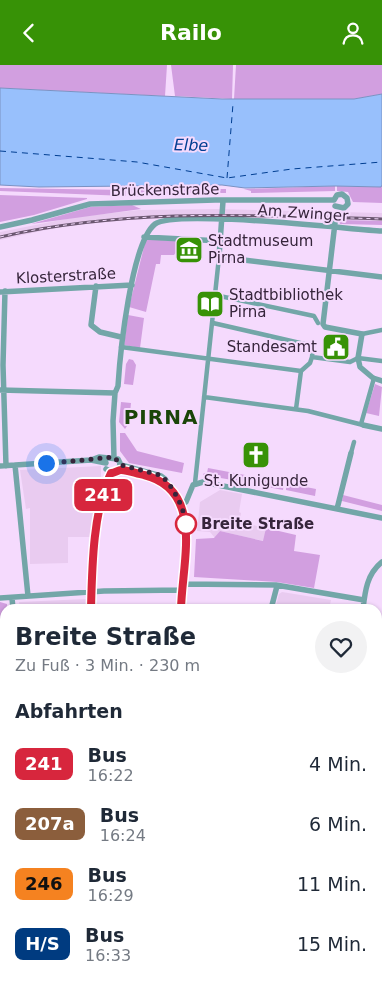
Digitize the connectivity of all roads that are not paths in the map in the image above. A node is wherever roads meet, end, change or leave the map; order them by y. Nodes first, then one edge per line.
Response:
1 (223, 201) junction
2 (335, 213) dead end
3 (223, 220) junction
4 (335, 225) junction
5 (0, 227) edge
6 (382, 231) edge
7 (144, 237) junction
8 (221, 241) junction
9 (219, 257) junction
10 (330, 272) junction
11 (382, 277) edge
12 (132, 285) junction
13 (96, 287) junction
14 (3, 291) edge
15 (215, 295) junction
16 (213, 323) junction
17 (320, 323) junction
18 (382, 330) edge
19 (362, 334) junction
20 (121, 337) junction
21 (120, 347) junction
22 (209, 357) junction
23 (312, 357) junction
24 (358, 358) junction
25 (380, 360) edge
26 (302, 371) junction
27 (374, 378) junction
28 (382, 381) edge
29 (2, 390) edge
30 (115, 393) junction
31 (204, 397) junction
32 (296, 409) junction
33 (362, 425) junction
34 (382, 429) edge
35 (354, 442) dead end
36 (351, 453) joint
37 (109, 464) junction
38 (15, 465) junction
39 (3, 466) edge
40 (120, 467) junction
41 (195, 483) junction
42 (181, 505) junction
43 (337, 509) junction
44 (382, 518) edge
45 (382, 562) edge
46 (277, 586) junction
47 (182, 587) junction
48 (92, 592) junction
49 (28, 596) junction
50 (0, 598) edge
51 (12, 598) junction
52 (364, 599) junction
53 (13, 604) edge
54 (91, 604) edge
55 (181, 604) edge
56 (272, 604) edge
57 (364, 604) edge

1 - 2 street, Brückenstraße
1 - 3 street
1 - 5 street, Brückenstraße
3 - 4 street, Am Zwinger
3 - 7 street, Am Zwinger
3 - 8 street
4 - 6 street, Am Zwinger
4 - 10 street
7 - 8 street
7 - 12 street
8 - 9 street
9 - 10 street
9 - 15 street
10 - 11 street
10 - 17 street
12 - 13 street, Klosterstraße
12 - 20 street
13 - 14 street, Klosterstraße
13 - 20 street
14 - 29 street
15 - 16 street
15 - 17 street
16 - 22 street
16 - 23 street
17 - 19 street
18 - 19 street
19 - 24 street
20 - 21 street
21 - 22 street
21 - 30 street
22 - 26 street
22 - 31 street
23 - 24 street
23 - 26 street
24 - 25 street
24 - 27 street
26 - 32 street
27 - 28 street
27 - 33 street
29 - 30 street
29 - 39 street
30 - 37 street
31 - 32 street
31 - 41 street
32 - 33 street
33 - 34 street
35 - 36 street
36 - 43 street
37 - 38 street
37 - 40 street
37 - 40 street
37 - 48 street
38 - 39 street
38 - 49 street
40 - 42 street
41 - 42 street
41 - 43 street
42 - 47 street
43 - 44 street
45 - 52 street
46 - 47 street
46 - 52 street
46 - 56 street
47 - 48 street
47 - 55 street
48 - 49 street
48 - 54 street
49 - 51 street
50 - 51 street
51 - 53 street
52 - 57 street

